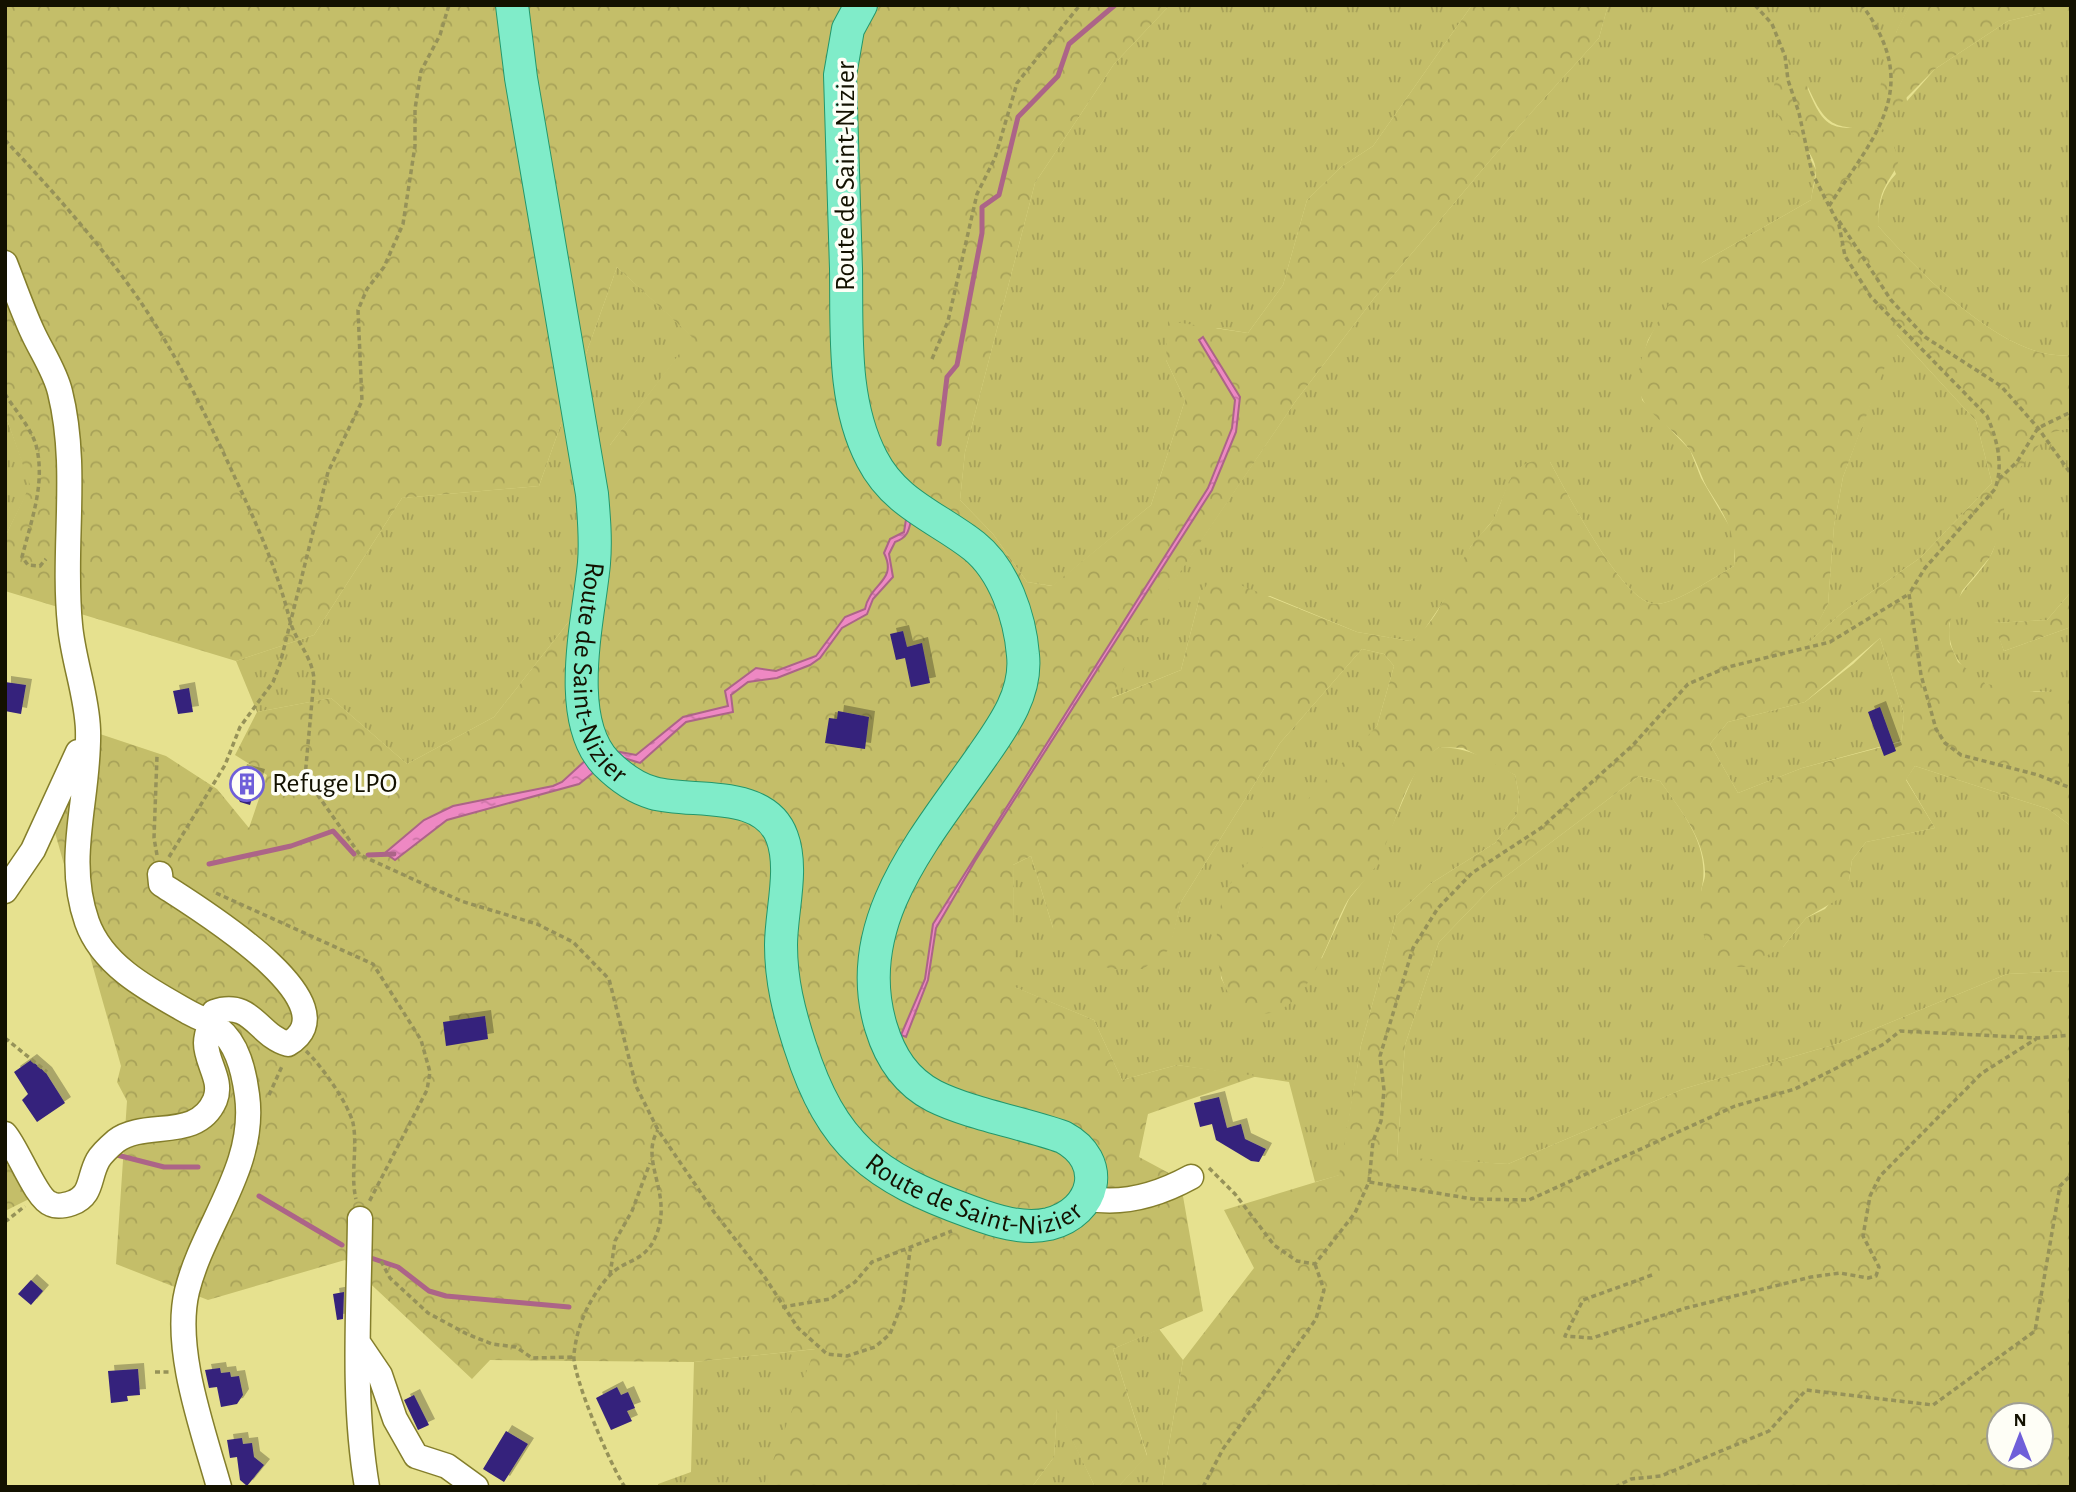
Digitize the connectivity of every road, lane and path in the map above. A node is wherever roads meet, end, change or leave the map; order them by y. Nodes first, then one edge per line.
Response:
1 (449, 5) edge
2 (512, 5) edge
3 (861, 5) edge
4 (1080, 5) edge
5 (1755, 5) edge
6 (1862, 5) edge
7 (5, 140) edge
8 (1829, 206) junction
9 (5, 263) edge
10 (932, 359) dead end
11 (5, 394) edge
12 (2071, 412) edge
13 (2038, 428) junction
14 (2071, 474) edge
15 (1999, 479) junction
16 (66, 541) junction
17 (1909, 594) junction
18 (291, 623) junction
19 (88, 729) junction
20 (158, 756) dead end
21 (2071, 788) edge
22 (160, 874) junction
23 (5, 891) edge
24 (212, 891) dead end
25 (211, 1024) junction
26 (2071, 1035) edge
27 (5, 1038) edge
28 (2038, 1038) junction
29 (295, 1040) junction
30 (47, 1072) dead end
31 (263, 1106) dead end
32 (658, 1130) junction
33 (5, 1134) edge
34 (651, 1161) junction
35 (1200, 1172) joint
36 (2071, 1175) edge
37 (1369, 1182) junction
38 (38, 1195) junction
39 (1085, 1198) junction
40 (360, 1219) junction
41 (5, 1222) edge
42 (376, 1251) dead end
43 (1315, 1264) junction
44 (610, 1275) junction
45 (1652, 1275) dead end
46 (782, 1307) junction
47 (359, 1344) junction
48 (573, 1357) junction
49 (219, 1487) edge
50 (367, 1487) edge
51 (476, 1487) edge
52 (625, 1487) edge
53 (1203, 1487) edge
54 (1615, 1487) edge

1 - 18 path
2 - 39 main road, Route de Saint-Nizier
3 - 39 main road, Route de Saint-Nizier
4 - 10 path
5 - 8 path
6 - 8 path
7 - 18 path
8 - 13 path
8 - 15 path
9 - 16 street
11 - 16 path
12 - 13 path
13 - 14 path
13 - 15 path
15 - 17 path
16 - 19 street
17 - 21 path
17 - 37 path
18 - 22 path
18 - 32 path
19 - 23 street
19 - 25 street
20 - 22 path
22 - 29 street
24 - 40 path
25 - 29 street
25 - 38 street
25 - 49 street
26 - 28 path
27 - 30 path
28 - 37 path
28 - 45 path
29 - 31 path
29 - 40 path
32 - 34 path
32 - 46 path
33 - 38 street
34 - 44 path
34 - 44 path
35 - 39 street
35 - 43 path
36 - 54 path
37 - 43 path
38 - 41 path
40 - 47 street
42 - 48 path
43 - 53 path
44 - 48 path
46 - 46 path
47 - 50 street
47 - 51 street
48 - 52 path

